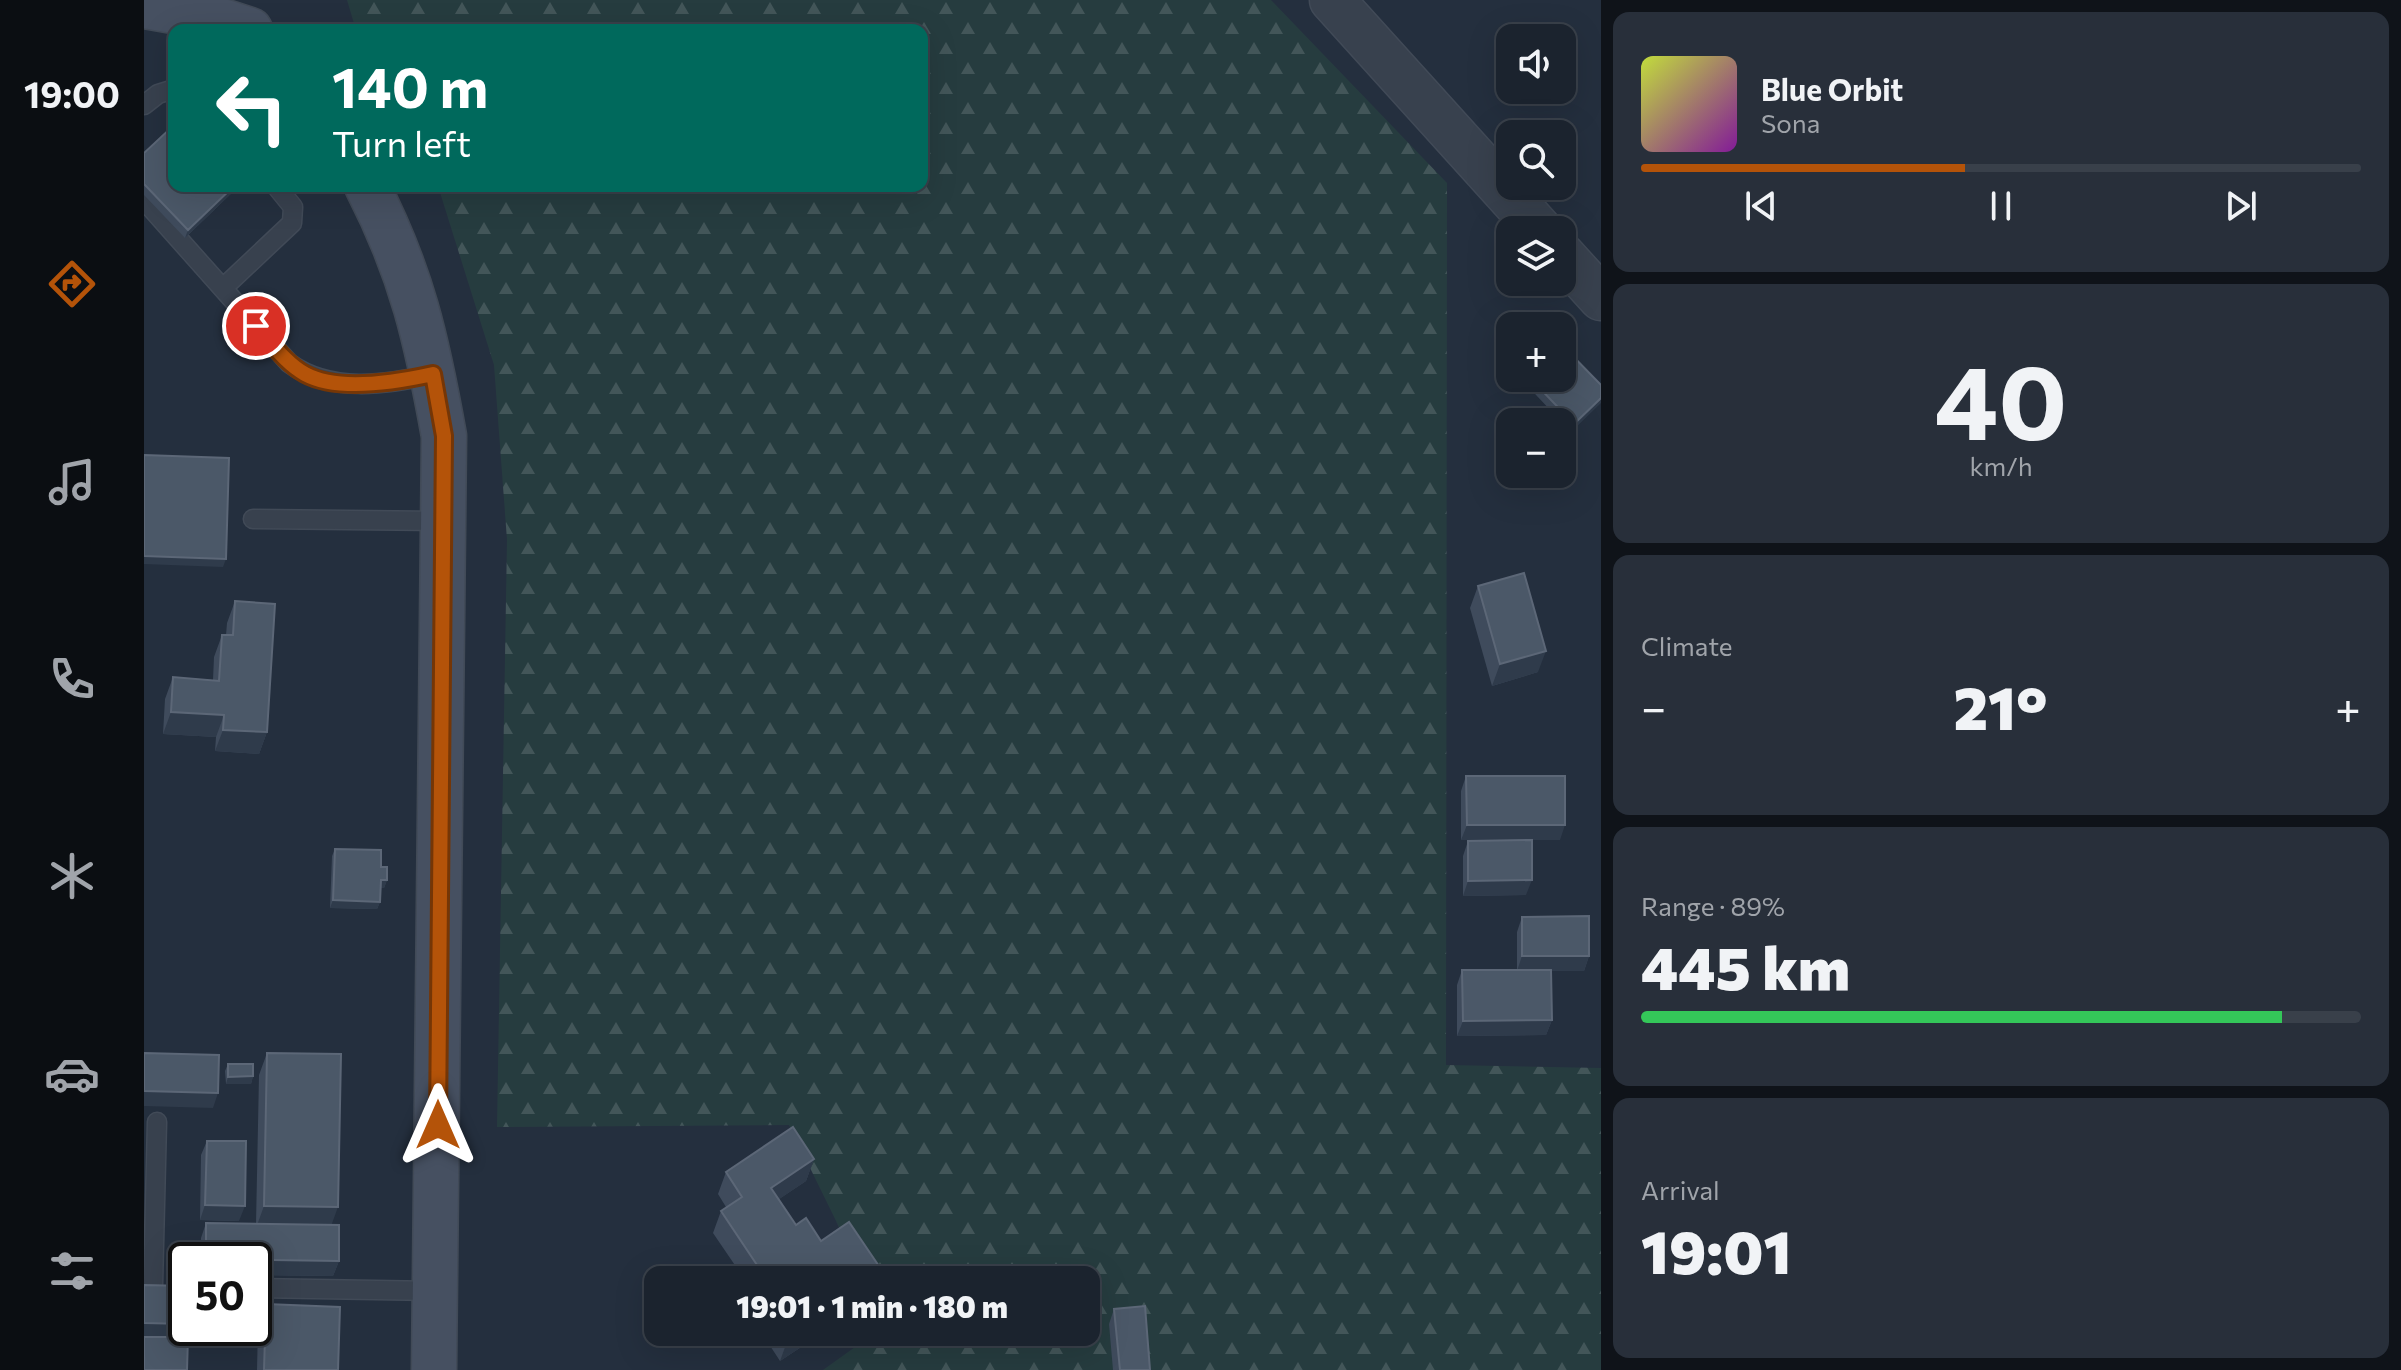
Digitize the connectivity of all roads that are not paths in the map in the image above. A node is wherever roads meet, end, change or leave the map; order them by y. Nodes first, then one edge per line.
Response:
1 (257, 0) edge
2 (1332, 0) edge
3 (144, 6) edge
4 (232, 24) edge
5 (273, 24) edge
6 (168, 91) edge
7 (144, 105) edge
8 (281, 192) edge
9 (370, 192) edge
10 (144, 200) edge
11 (1527, 216) edge
12 (1576, 270) edge
13 (223, 288) junction
14 (1601, 298) edge
15 (433, 374) junction
16 (253, 519) dead end
17 (443, 521) junction
18 (157, 1122) dead end
19 (148, 1286) edge
20 (168, 1287) edge
21 (272, 1288) edge
22 (436, 1291) junction
23 (434, 1370) edge

1 - 5 main road
2 - 11 street
3 - 4 main road
6 - 7 lane
8 - 13 lane
9 - 15 main road
10 - 13 lane
12 - 14 street
13 - 15 lane
15 - 17 main road
16 - 17 lane
17 - 22 main road
18 - 19 lane
19 - 20 lane
21 - 22 lane
22 - 23 main road

